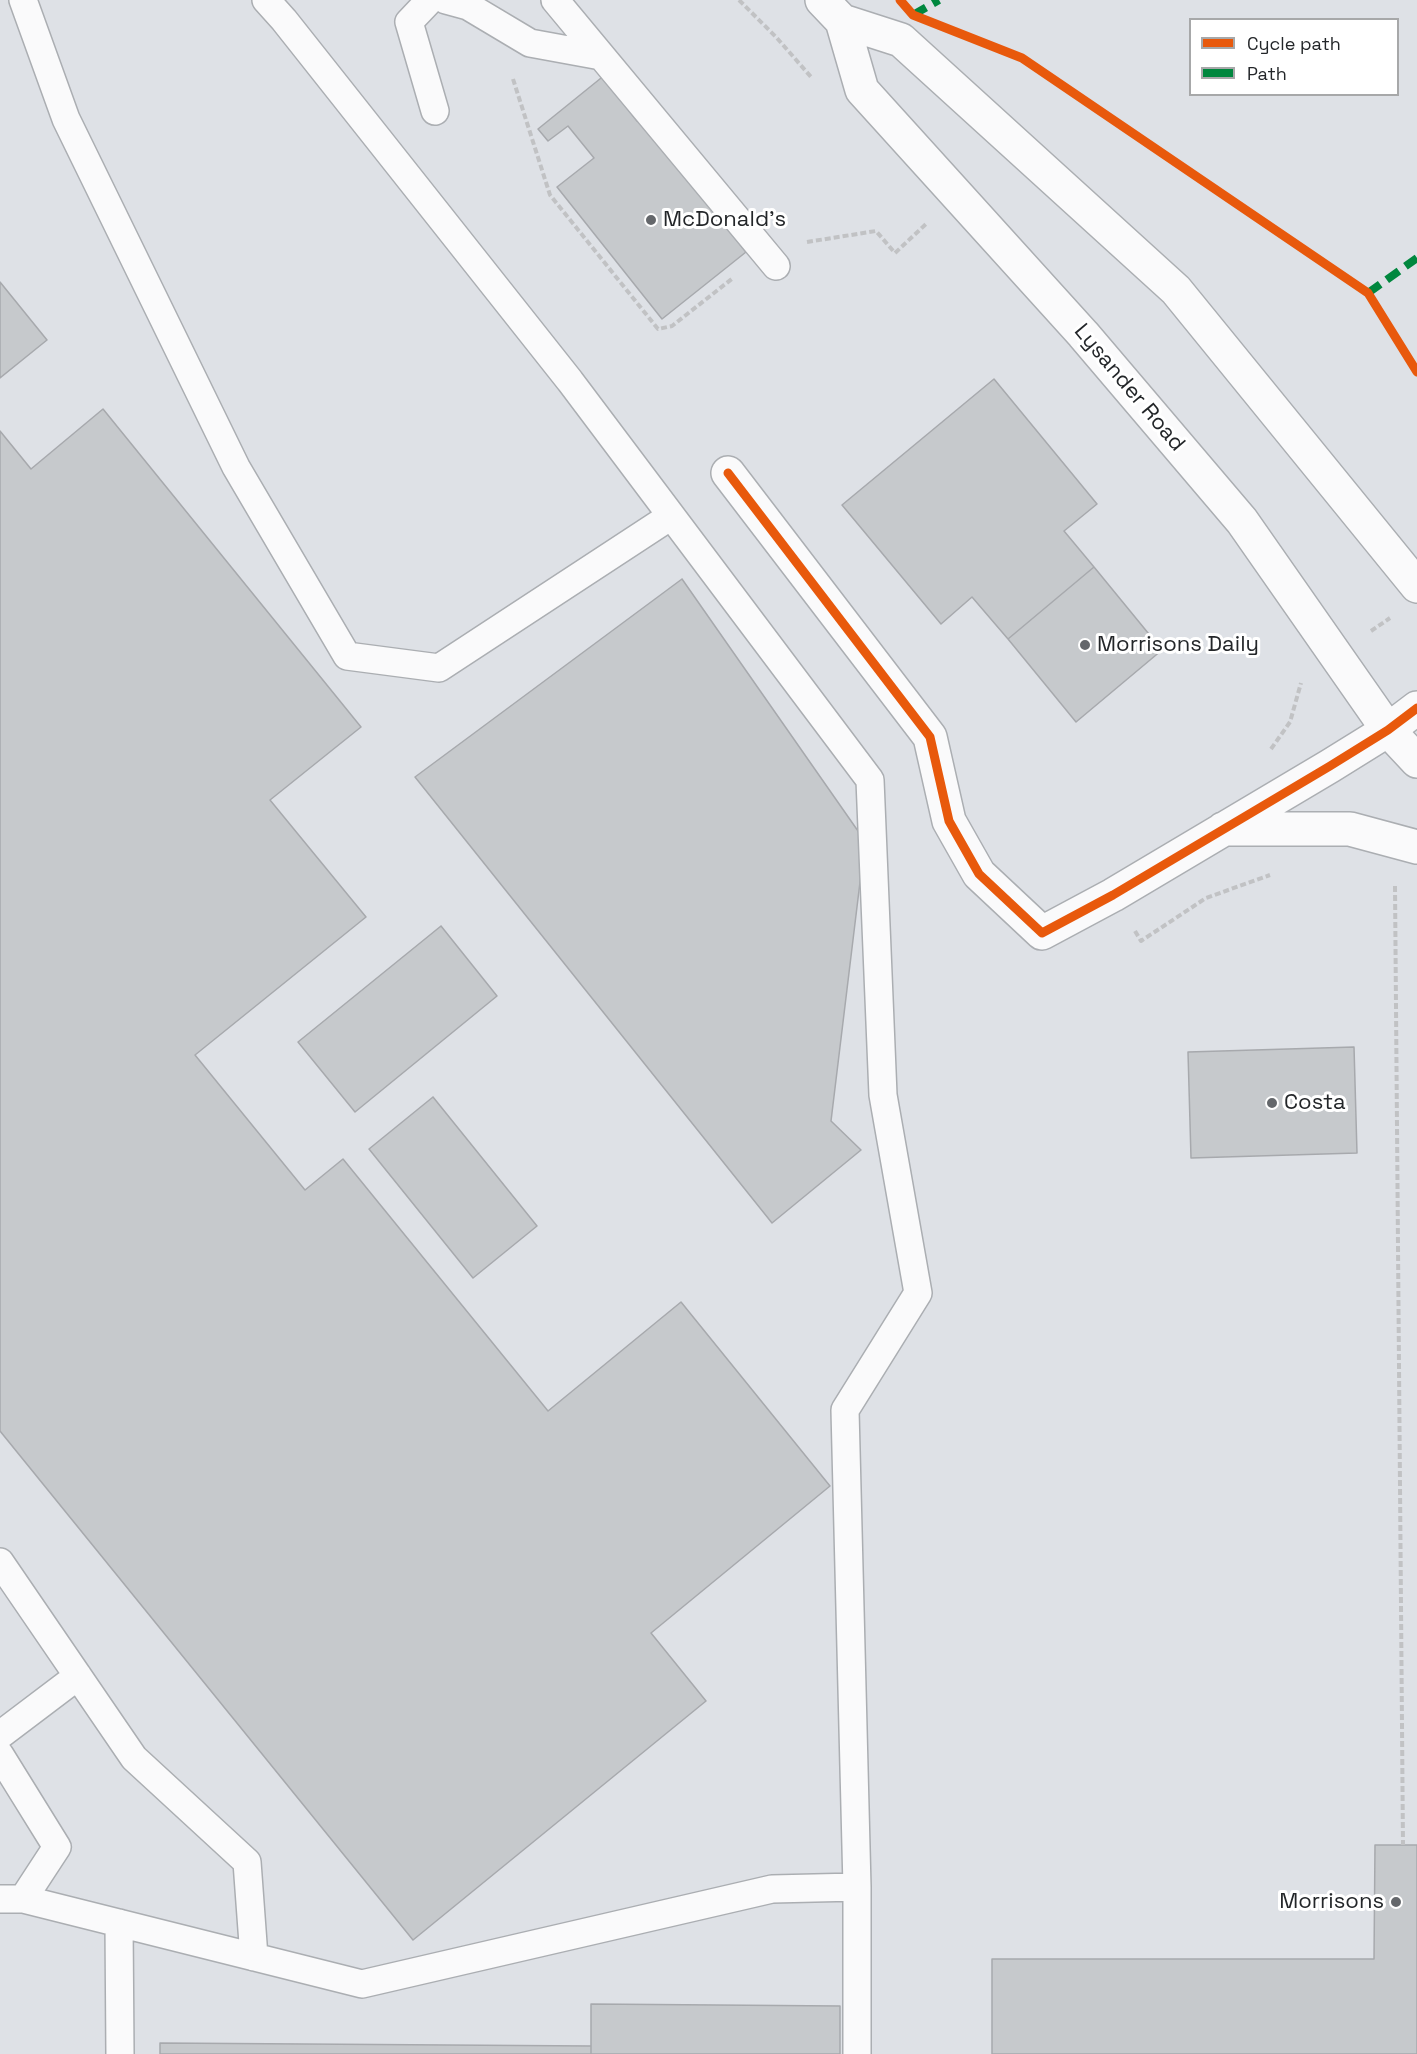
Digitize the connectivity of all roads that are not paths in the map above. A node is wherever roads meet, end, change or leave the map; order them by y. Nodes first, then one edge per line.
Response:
1 (23, 0) edge
2 (266, 0) edge
3 (430, 0) edge
4 (446, 0) edge
5 (555, 0) edge
6 (832, 10) edge
7 (602, 56) junction
8 (435, 111) dead end
9 (776, 266) dead end
10 (728, 473) dead end
11 (671, 516) junction
12 (1417, 586) edge
13 (1417, 708) edge
14 (1388, 730) junction
15 (1417, 762) edge
16 (1223, 829) junction
17 (1417, 847) edge
18 (0, 1562) edge
19 (78, 1676) junction
20 (0, 1735) edge
21 (0, 1755) edge
22 (857, 1887) junction
23 (11, 1899) edge
24 (119, 1923) junction
25 (254, 1957) junction
26 (120, 2054) edge
27 (857, 2054) edge

1 - 11 lane
2 - 11 lane
3 - 8 lane
4 - 7 lane
5 - 7 lane
6 - 12 main road, Lysander Road
6 - 14 main road, Lysander Road
7 - 9 lane
10 - 16 main road
11 - 22 lane
13 - 14 main road
14 - 15 main road, Lysander Road
14 - 16 main road
16 - 17 main road
18 - 19 lane
19 - 20 lane
19 - 25 lane
21 - 23 lane
22 - 25 lane
22 - 27 lane
23 - 24 lane
24 - 25 lane
24 - 26 lane

